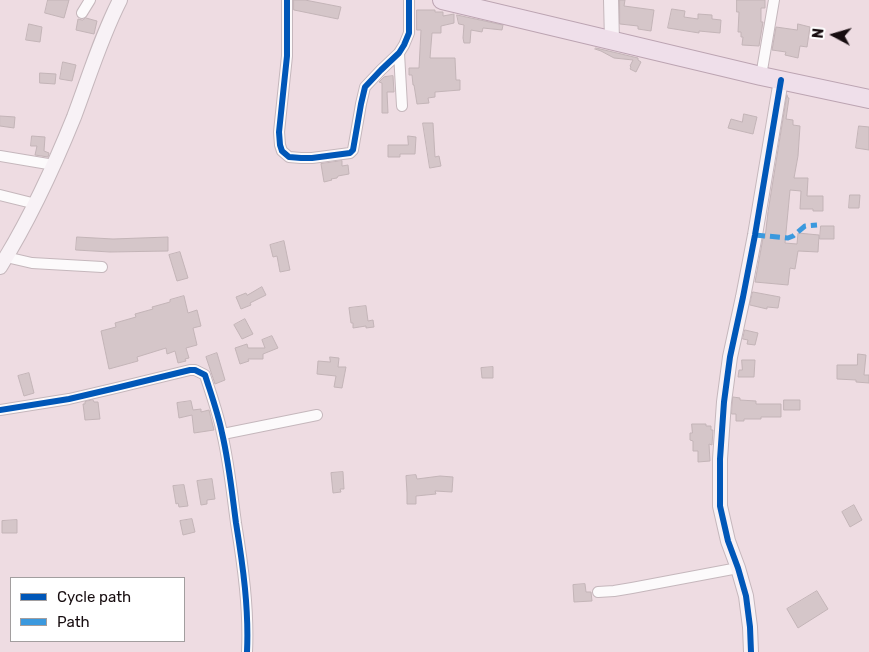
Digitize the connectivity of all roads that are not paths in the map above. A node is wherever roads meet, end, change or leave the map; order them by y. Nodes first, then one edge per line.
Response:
1 (90, 0) edge
2 (120, 0) edge
3 (286, 0) edge
4 (409, 0) edge
5 (442, 0) edge
6 (611, 0) edge
7 (774, 0) edge
8 (82, 13) dead end
9 (612, 41) junction
10 (399, 53) junction
11 (761, 76) junction
12 (781, 80) junction
13 (869, 99) edge
14 (402, 106) dead end
15 (0, 156) edge
16 (54, 165) junction
17 (0, 195) edge
18 (36, 204) junction
19 (3, 262) edge
20 (102, 267) dead end
21 (0, 410) edge
22 (317, 416) dead end
23 (223, 434) junction
24 (738, 568) junction
25 (598, 592) dead end
26 (247, 652) edge
27 (751, 652) edge

1 - 8 street
2 - 16 street
3 - 10 street
4 - 10 street
5 - 9 highway
6 - 9 street
7 - 11 street
9 - 11 highway
10 - 14 street
11 - 12 highway
12 - 13 highway
12 - 24 street
15 - 16 street
16 - 18 street
17 - 18 street
18 - 19 street
19 - 20 street
21 - 23 street
22 - 23 street
23 - 26 street
24 - 25 street
24 - 27 street

